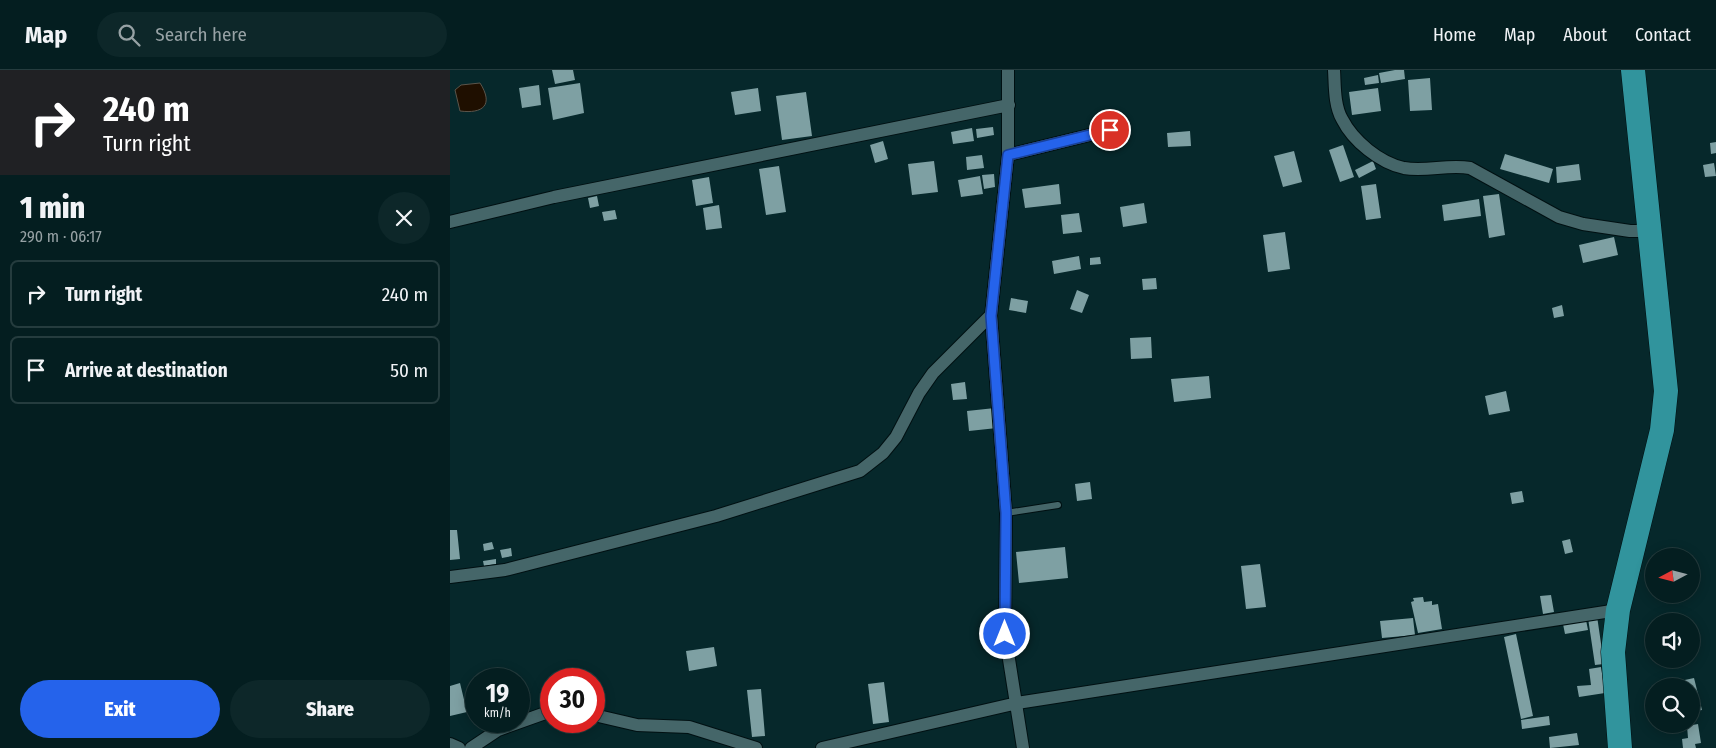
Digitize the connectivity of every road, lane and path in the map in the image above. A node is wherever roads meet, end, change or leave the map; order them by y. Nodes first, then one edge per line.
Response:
1 (1008, 70) edge
2 (1334, 70) edge
3 (1633, 70) edge
4 (1009, 105) junction
5 (1110, 130) dead end
6 (1008, 155) junction
7 (450, 222) edge
8 (1651, 231) junction
9 (991, 316) junction
10 (1058, 505) dead end
11 (1006, 513) junction
12 (450, 577) edge
13 (1618, 610) junction
14 (1017, 703) junction
15 (540, 715) edge
16 (605, 718) edge
17 (450, 744) edge
18 (459, 748) edge
19 (470, 748) edge
20 (756, 748) edge
21 (822, 748) edge
22 (1023, 748) edge
23 (1620, 748) edge

1 - 4 street
2 - 8 street
3 - 8 highway
4 - 6 street
4 - 7 street
5 - 6 street
6 - 9 street
8 - 13 highway
9 - 11 street
9 - 12 street
10 - 11 lane
11 - 14 street
13 - 14 street
13 - 23 highway
14 - 21 street
14 - 22 street
15 - 19 street
16 - 20 street
17 - 18 street

